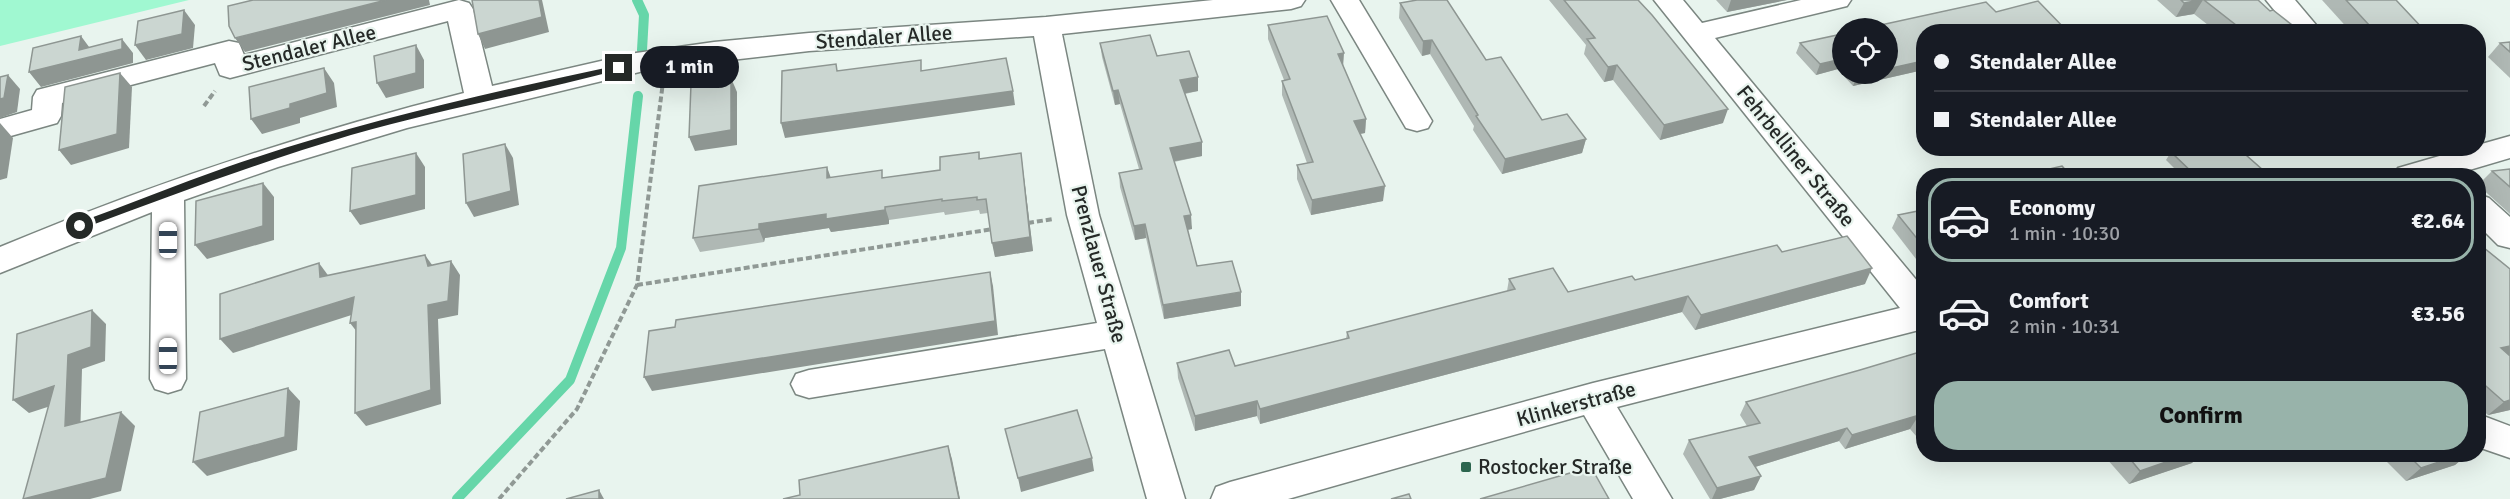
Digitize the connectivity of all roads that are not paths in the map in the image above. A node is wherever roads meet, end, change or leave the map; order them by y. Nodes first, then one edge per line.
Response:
1 (1291, 0) edge
2 (1345, 0) edge
3 (1668, 0) edge
4 (1837, 0) edge
5 (2280, 0) edge
6 (2301, 24) edge
7 (1046, 26) junction
8 (1696, 34) junction
9 (480, 98) junction
10 (1417, 121) dead end
11 (0, 129) edge
12 (2510, 147) edge
13 (2486, 153) edge
14 (2471, 156) edge
15 (2424, 167) edge
16 (168, 194) junction
17 (2486, 214) edge
18 (2510, 236) edge
19 (0, 261) edge
20 (1916, 305) edge
21 (1916, 316) edge
22 (1117, 333) junction
23 (168, 379) dead end
24 (809, 384) dead end
25 (1593, 398) junction
26 (2486, 433) edge
27 (2510, 442) edge
28 (1166, 499) edge
29 (1230, 499) edge
30 (1653, 499) edge

1 - 7 street, Stendaler Allee
2 - 10 street
3 - 8 street, Fehrbelliner Straße
4 - 8 street
5 - 6 street
7 - 9 street, Stendaler Allee
7 - 22 street, Prenzlauer Straße
8 - 20 street, Fehrbelliner Straße
9 - 11 street, Stendaler Allee
9 - 16 street, Stendaler Allee
12 - 13 street
14 - 15 street
16 - 19 street, Stendaler Allee
16 - 23 street
17 - 18 street
21 - 25 street, Klinkerstraße
22 - 24 street
22 - 28 street, Prenzlauer Straße
25 - 29 street, Klinkerstraße
25 - 30 street
26 - 27 street

